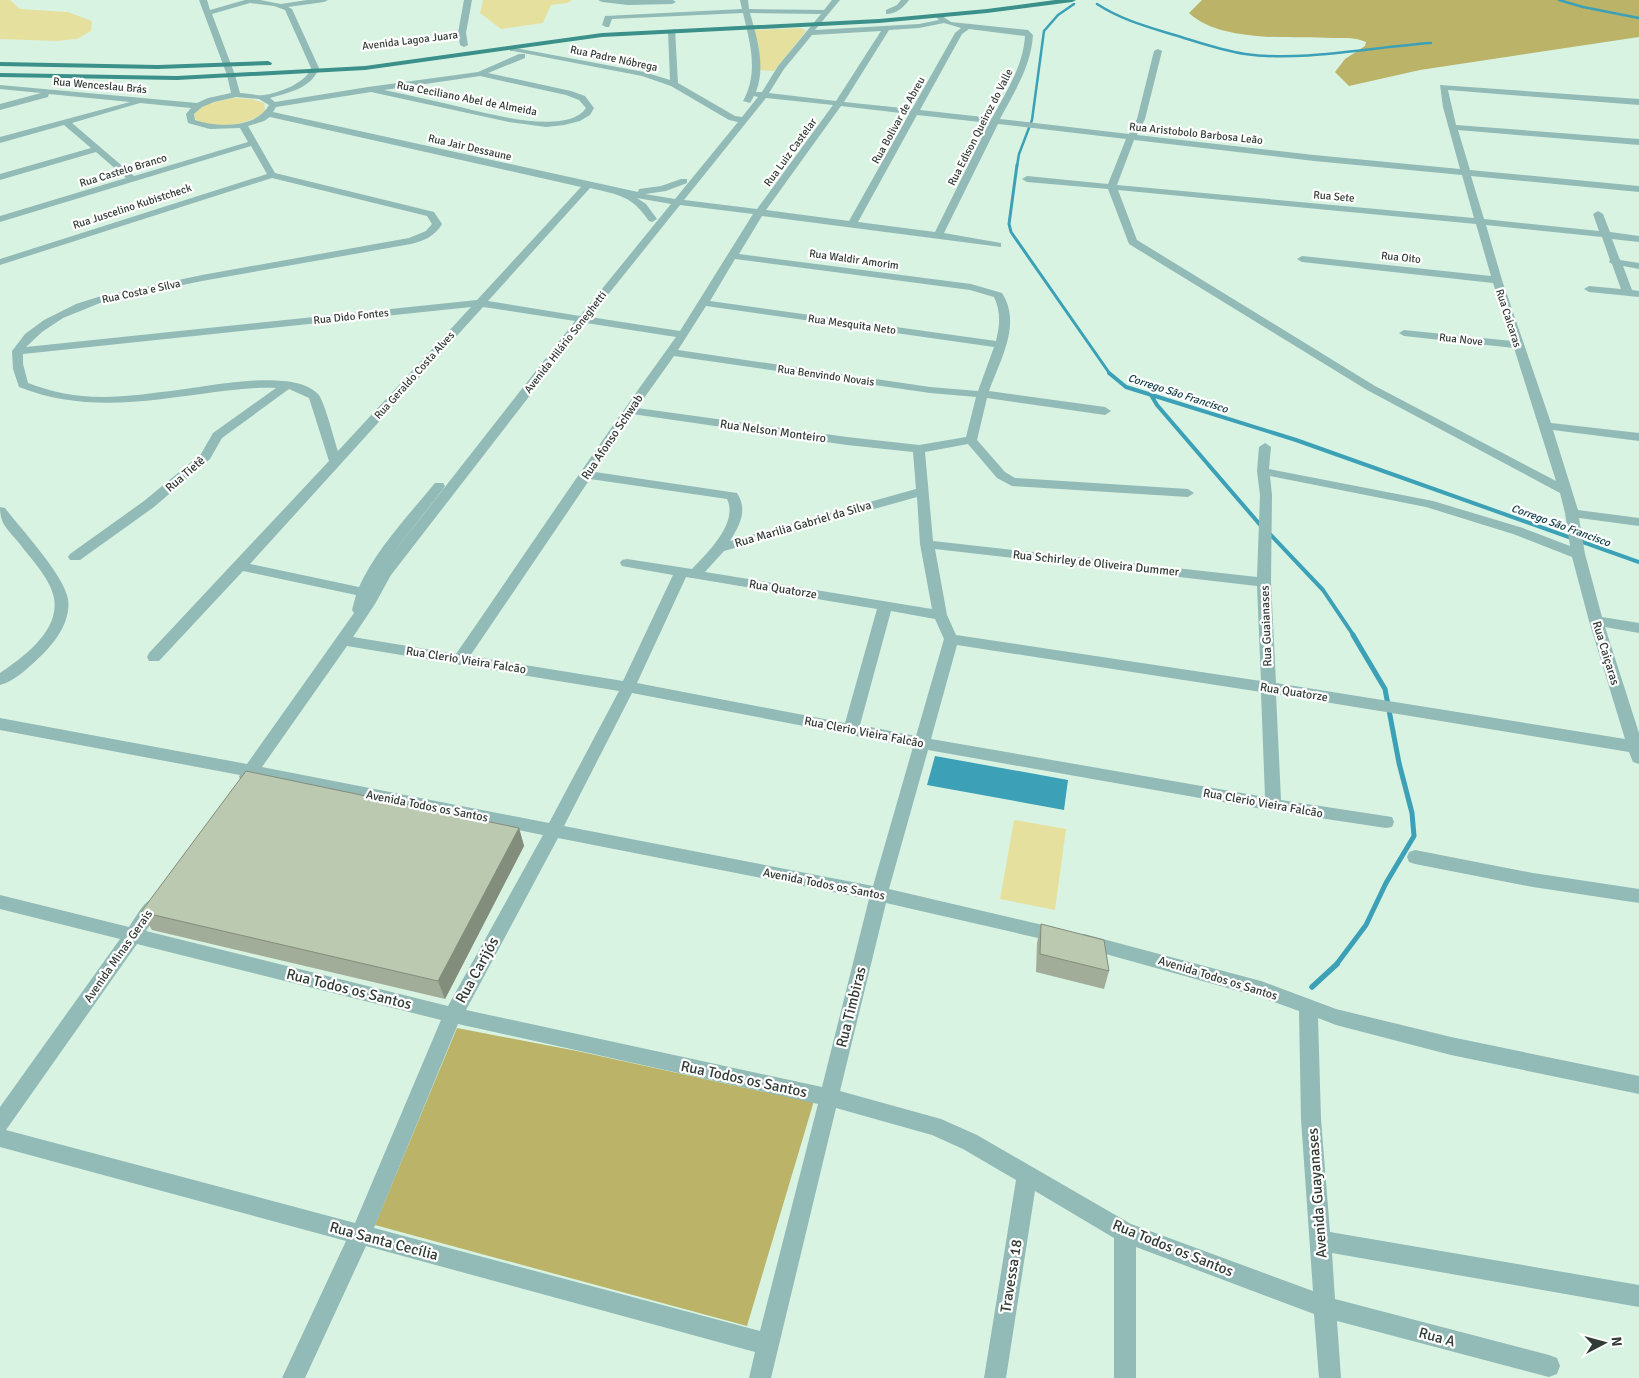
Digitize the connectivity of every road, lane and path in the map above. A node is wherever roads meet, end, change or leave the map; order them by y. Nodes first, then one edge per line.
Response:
1 (203, 0) edge
2 (324, 0) edge
3 (468, 0) edge
4 (602, 0) edge
5 (744, 0) edge
6 (836, 0) edge
7 (905, 0) edge
8 (1008, 0) edge
9 (1072, 0) edge
10 (252, 1) edge
11 (672, 1) edge
12 (284, 5) junction
13 (208, 12) junction
14 (823, 12) junction
15 (889, 12) junction
16 (747, 15) junction
17 (672, 18) junction
18 (948, 19) junction
19 (815, 25) junction
20 (597, 26) dead end
21 (965, 26) junction
22 (750, 28) junction
23 (887, 28) junction
24 (672, 31) junction
25 (810, 33) junction
26 (473, 43) dead end
27 (464, 45) junction
28 (455, 46) dead end
29 (505, 48) junction
30 (1158, 51) dead end
31 (522, 56) dead end
32 (322, 60) dead end
33 (308, 61) junction
34 (279, 62) dead end
35 (293, 63) dead end
36 (0, 64) edge
37 (226, 65) junction
38 (764, 68) junction
39 (781, 68) junction
40 (344, 69) junction
41 (480, 74) junction
42 (0, 75) edge
43 (231, 75) junction
44 (310, 75) junction
45 (674, 84) junction
46 (0, 87) edge
47 (368, 89) junction
48 (57, 92) junction
49 (752, 94) junction
50 (236, 95) junction
51 (764, 95) junction
52 (262, 98) junction
53 (147, 100) junction
54 (1639, 102) edge
55 (838, 104) junction
56 (197, 106) junction
57 (0, 107) edge
58 (271, 110) junction
59 (915, 113) junction
60 (739, 114) junction
61 (994, 121) junction
62 (66, 122) junction
63 (243, 125) junction
64 (1452, 127) junction
65 (1131, 137) junction
66 (0, 140) edge
67 (1639, 142) edge
68 (253, 143) junction
69 (97, 149) junction
70 (710, 154) junction
71 (1466, 172) junction
72 (272, 175) junction
73 (0, 177) edge
74 (132, 179) junction
75 (1027, 179) dead end
76 (684, 181) junction
77 (588, 185) junction
78 (1112, 187) junction
79 (1639, 188) edge
80 (617, 192) junction
81 (672, 201) junction
82 (759, 213) junction
83 (1598, 214) dead end
84 (0, 219) edge
85 (652, 219) junction
86 (1481, 222) junction
87 (851, 225) junction
88 (938, 235) junction
89 (1605, 235) junction
90 (1639, 239) edge
91 (997, 245) dead end
92 (733, 256) junction
93 (1302, 259) dead end
94 (0, 262) edge
95 (1614, 262) junction
96 (1639, 266) edge
97 (1497, 280) junction
98 (1589, 288) dead end
99 (1627, 292) junction
100 (1639, 296) edge
101 (479, 302) junction
102 (704, 303) junction
103 (578, 318) junction
104 (1404, 333) dead end
105 (683, 335) junction
106 (1518, 344) junction
107 (1001, 345) junction
108 (18, 352) junction
109 (670, 352) junction
110 (287, 385) junction
111 (982, 395) junction
112 (628, 410) junction
113 (1105, 411) dead end
114 (1546, 426) junction
115 (1639, 437) edge
116 (971, 440) junction
117 (1265, 447) dead end
118 (919, 449) junction
119 (336, 462) junction
120 (1263, 471) junction
121 (586, 475) junction
122 (1564, 490) junction
123 (922, 491) junction
124 (1188, 493) dead end
125 (0, 511) edge
126 (1572, 513) junction
127 (1639, 522) edge
128 (927, 544) junction
129 (1577, 546) junction
130 (719, 548) junction
131 (75, 557) dead end
132 (626, 562) dead end
133 (240, 566) junction
134 (688, 573) junction
135 (1264, 582) junction
136 (368, 593) junction
137 (885, 606) junction
138 (940, 615) junction
139 (1596, 621) junction
140 (1639, 628) edge
141 (951, 639) junction
142 (343, 640) junction
143 (154, 657) dead end
144 (460, 659) junction
145 (0, 680) edge
146 (628, 687) junction
147 (1268, 688) junction
148 (0, 724) edge
149 (851, 729) junction
150 (923, 743) junction
151 (1637, 752) edge
152 (252, 771) junction
153 (240, 786) edge
154 (1273, 805) junction
155 (1386, 822) dead end
156 (553, 831) junction
157 (1415, 857) dead end
158 (167, 888) edge
159 (879, 894) junction
160 (1639, 896) edge
161 (0, 902) edge
162 (133, 935) junction
163 (1308, 1007) junction
164 (453, 1015) junction
165 (1639, 1085) edge
166 (828, 1097) junction
167 (0, 1123) edge
168 (0, 1138) edge
169 (1026, 1174) junction
170 (1125, 1232) junction
171 (360, 1235) junction
172 (1321, 1241) junction
173 (1639, 1296) edge
174 (1325, 1307) junction
175 (768, 1344) junction
176 (1549, 1366) dead end
177 (293, 1378) edge
178 (760, 1378) edge
179 (995, 1378) edge
180 (1125, 1378) edge
181 (1330, 1378) edge

1 - 13 street
2 - 12 street
3 - 27 street
4 - 11 street
5 - 16 street
6 - 14 street, Avenida Hilário Soneghetti
7 - 15 street
8 - 15 main road
9 - 18 main road, Avenida Lagoa Juara
10 - 12 street
10 - 13 street
11 - 17 street
12 - 33 street
13 - 37 street
14 - 15 main road
14 - 16 main road
14 - 19 street, Avenida Hilário Soneghetti
16 - 17 main road
16 - 22 street
17 - 20 main road
18 - 19 main road, Avenida Lagoa Juara
18 - 21 street
18 - 23 street
19 - 22 main road, Avenida Lagoa Juara
19 - 25 street, Avenida Hilário Soneghetti
21 - 59 street, Rua Bolivar de Abreu
21 - 61 street, Rua Edison Queiroz do Valle
22 - 24 main road, Avenida Lagoa Juara
22 - 38 street
23 - 25 street
23 - 55 street, Rua Luiz Castelar
24 - 29 main road, Avenida Lagoa Juara
24 - 45 street
25 - 39 street, Avenida Hilário Soneghetti
26 - 27 main road, Avenida Lagoa Juara
27 - 28 main road, Avenida Lagoa Juara
29 - 40 main road, Avenida Lagoa Juara
29 - 45 street, Rua Padre Nóbrega
30 - 65 street
31 - 41 street
32 - 33 main road
33 - 44 street
34 - 37 main road
35 - 44 main road
36 - 37 main road
37 - 43 street
38 - 39 street
38 - 49 street
39 - 51 street, Avenida Hilário Soneghetti
40 - 44 main road
40 - 44 main road, Avenida Lagoa Juara
41 - 47 street
41 - 47 street, Rua Ceciliano Abel de Almeida
42 - 43 main road, Avenida Lagoa Juara
43 - 44 main road, Avenida Lagoa Juara
43 - 50 street
44 - 52 street
45 - 60 street, Rua Padre Nóbrega
46 - 48 street, Rua Wenceslau Brás
47 - 58 street
48 - 53 street, Rua Wenceslau Brás
48 - 57 street
49 - 51 street, Rua Aristobolo Barbosa Leão
49 - 60 street, Avenida Hilário Soneghetti
50 - 52 street
50 - 56 street
51 - 55 street, Rua Aristobolo Barbosa Leão
51 - 60 street, Avenida Hilário Soneghetti
52 - 58 street, Rua Jair Dessaune
53 - 56 street, Rua Wenceslau Brás
53 - 62 street
54 - 64 street, Rua Caicaras
55 - 59 street, Rua Aristobolo Barbosa Leão
55 - 82 street, Rua Luiz Castelar
56 - 63 street
58 - 63 street
58 - 77 street, Rua Jair Dessaune
59 - 61 street, Rua Aristobolo Barbosa Leão
59 - 87 street, Rua Bolivar de Abreu
60 - 70 street, Avenida Hilário Soneghetti
61 - 65 street, Rua Aristobolo Barbosa Leão
61 - 88 street, Rua Edison Queiroz do Valle
62 - 66 street
62 - 69 street
63 - 68 street
64 - 67 street
64 - 71 street, Rua Caicaras
65 - 71 street, Rua Aristobolo Barbosa Leão
65 - 78 street
68 - 72 street
68 - 74 street, Rua Castelo Branco
69 - 73 street
69 - 74 street
70 - 76 street, Avenida Hilário Soneghetti
70 - 81 street, Avenida Hilário Soneghetti
71 - 79 street, Rua Aristobolo Barbosa Leão
71 - 86 street, Rua Caicaras
72 - 94 street, Rua Juscelino Kubistcheck
72 - 108 street, Rua Costa e Silva
74 - 84 street, Rua Castelo Branco
75 - 78 street, Rua Sete
76 - 80 street
76 - 81 street, Avenida Hilário Soneghetti
77 - 80 street, Rua Jair Dessaune
77 - 101 street, Rua Geraldo Costa Alves
78 - 86 street, Rua Sete
78 - 122 street
80 - 81 street, Rua Jair Dessaune
80 - 85 street
81 - 82 street, Rua Jair Dessaune
81 - 85 street, Avenida Hilário Soneghetti
81 - 103 street, Avenida Hilário Soneghetti
82 - 87 street, Rua Jair Dessaune
82 - 92 street, Rua Afonso Schwab
83 - 89 street
85 - 103 street, Avenida Hilário Soneghetti
86 - 89 street, Rua Sete
86 - 97 street, Rua Caicaras
87 - 88 street, Rua Jair Dessaune
88 - 91 street, Rua Jair Dessaune
89 - 90 street, Rua Sete
89 - 95 street
92 - 102 street, Rua Afonso Schwab
92 - 107 street, Rua Waldir Amorim
93 - 97 street, Rua Oito
95 - 96 street
95 - 99 street
97 - 106 street, Rua Caicaras
98 - 99 street
99 - 100 street
101 - 103 street, Rua Dido Fontes
101 - 108 street, Rua Dido Fontes
101 - 119 street, Rua Geraldo Costa Alves
102 - 105 street, Rua Afonso Schwab
102 - 107 street, Rua Mesquita Neto
103 - 105 street, Rua Dido Fontes
103 - 136 street, Avenida Hilário Soneghetti
104 - 106 street, Rua Nove
105 - 109 street, Rua Afonso Schwab
106 - 114 street, Rua Caicaras
107 - 111 street, Rua Waldir Amorim
108 - 110 street
109 - 111 street, Rua Benvindo Novais
109 - 112 street, Rua Afonso Schwab
110 - 119 street
110 - 131 street, Rua Tietê
111 - 113 street, Rua Benvindo Novais
111 - 116 street, Rua Waldir Amorim
112 - 118 street, Rua Nelson Monteiro
112 - 121 street, Rua Afonso Schwab
114 - 115 street
114 - 122 street, Rua Caicaras
116 - 118 street, Rua Nelson Monteiro
116 - 124 street
117 - 120 street, Rua Guaianases
118 - 123 street
119 - 133 street, Rua Geraldo Costa Alves
120 - 129 street
120 - 135 street, Rua Guaianases
121 - 130 street
121 - 144 street, Rua Afonso Schwab
122 - 126 street, Rua Caicaras
123 - 128 street
123 - 130 street, Rua Marilia Gabriel da Silva
125 - 145 street
126 - 127 street
126 - 129 street, Rua Caicaras
128 - 135 street, Rua Schirley de Oliveira Dummer
128 - 138 street
129 - 139 street, Rua Caiçaras
130 - 134 street, Rua Marilia Gabriel da Silva
132 - 134 street, Rua Quatorze
133 - 136 street
133 - 143 street, Rua Geraldo Costa Alves
134 - 137 street, Rua Quatorze
134 - 146 street, Rua Carijós
135 - 147 street, Rua Guaianases
136 - 142 street
137 - 138 street, Rua Quatorze
137 - 149 street
138 - 141 street
139 - 140 street
139 - 151 street, Rua Caiçaras
141 - 147 street, Rua Quatorze
141 - 150 street, Rua Timbiras
142 - 144 street, Rua Clerio Vieira Falcão
142 - 152 street
144 - 146 street, Rua Clerio Vieira Falcão
146 - 149 street, Rua Clerio Vieira Falcão
146 - 156 street, Rua Carijós
147 - 151 street, Rua Quatorze
147 - 154 street, Rua Guaianases
148 - 152 street, Avenida Todos os Santos
149 - 150 street, Rua Clerio Vieira Falcão
150 - 154 street, Rua Clerio Vieira Falcão
150 - 159 street, Rua Timbiras
152 - 153 street
152 - 156 street, Avenida Todos os Santos
154 - 155 street, Rua Clerio Vieira Falcão
156 - 159 street, Avenida Todos os Santos
156 - 164 street, Rua Carijós
157 - 160 street
158 - 162 street, Avenida Minas Gerais
159 - 163 street, Avenida Todos os Santos
159 - 166 street, Rua Timbiras
161 - 162 street, Rua Todos os Santos
162 - 164 street, Rua Todos os Santos
162 - 167 street, Avenida Minas Gerais
163 - 165 street, Avenida Todos os Santos
163 - 172 street, Avenida Guayanases
164 - 166 street, Rua Todos os Santos
164 - 171 street, Rua Carijós
166 - 169 street, Rua Todos os Santos
166 - 175 street, Rua Timbiras
168 - 171 street, Rua Santa Cecília
169 - 170 street, Rua Todos os Santos
169 - 179 street, Travessa 18
170 - 174 street, Rua Todos os Santos
170 - 180 street
171 - 175 street, Rua Santa Cecília
171 - 177 street, Rua Carijós
172 - 173 street
172 - 174 street, Avenida Guayanases
174 - 176 street, Rua A
174 - 181 street, Avenida Guayanases
175 - 178 street, Rua Timbiras

